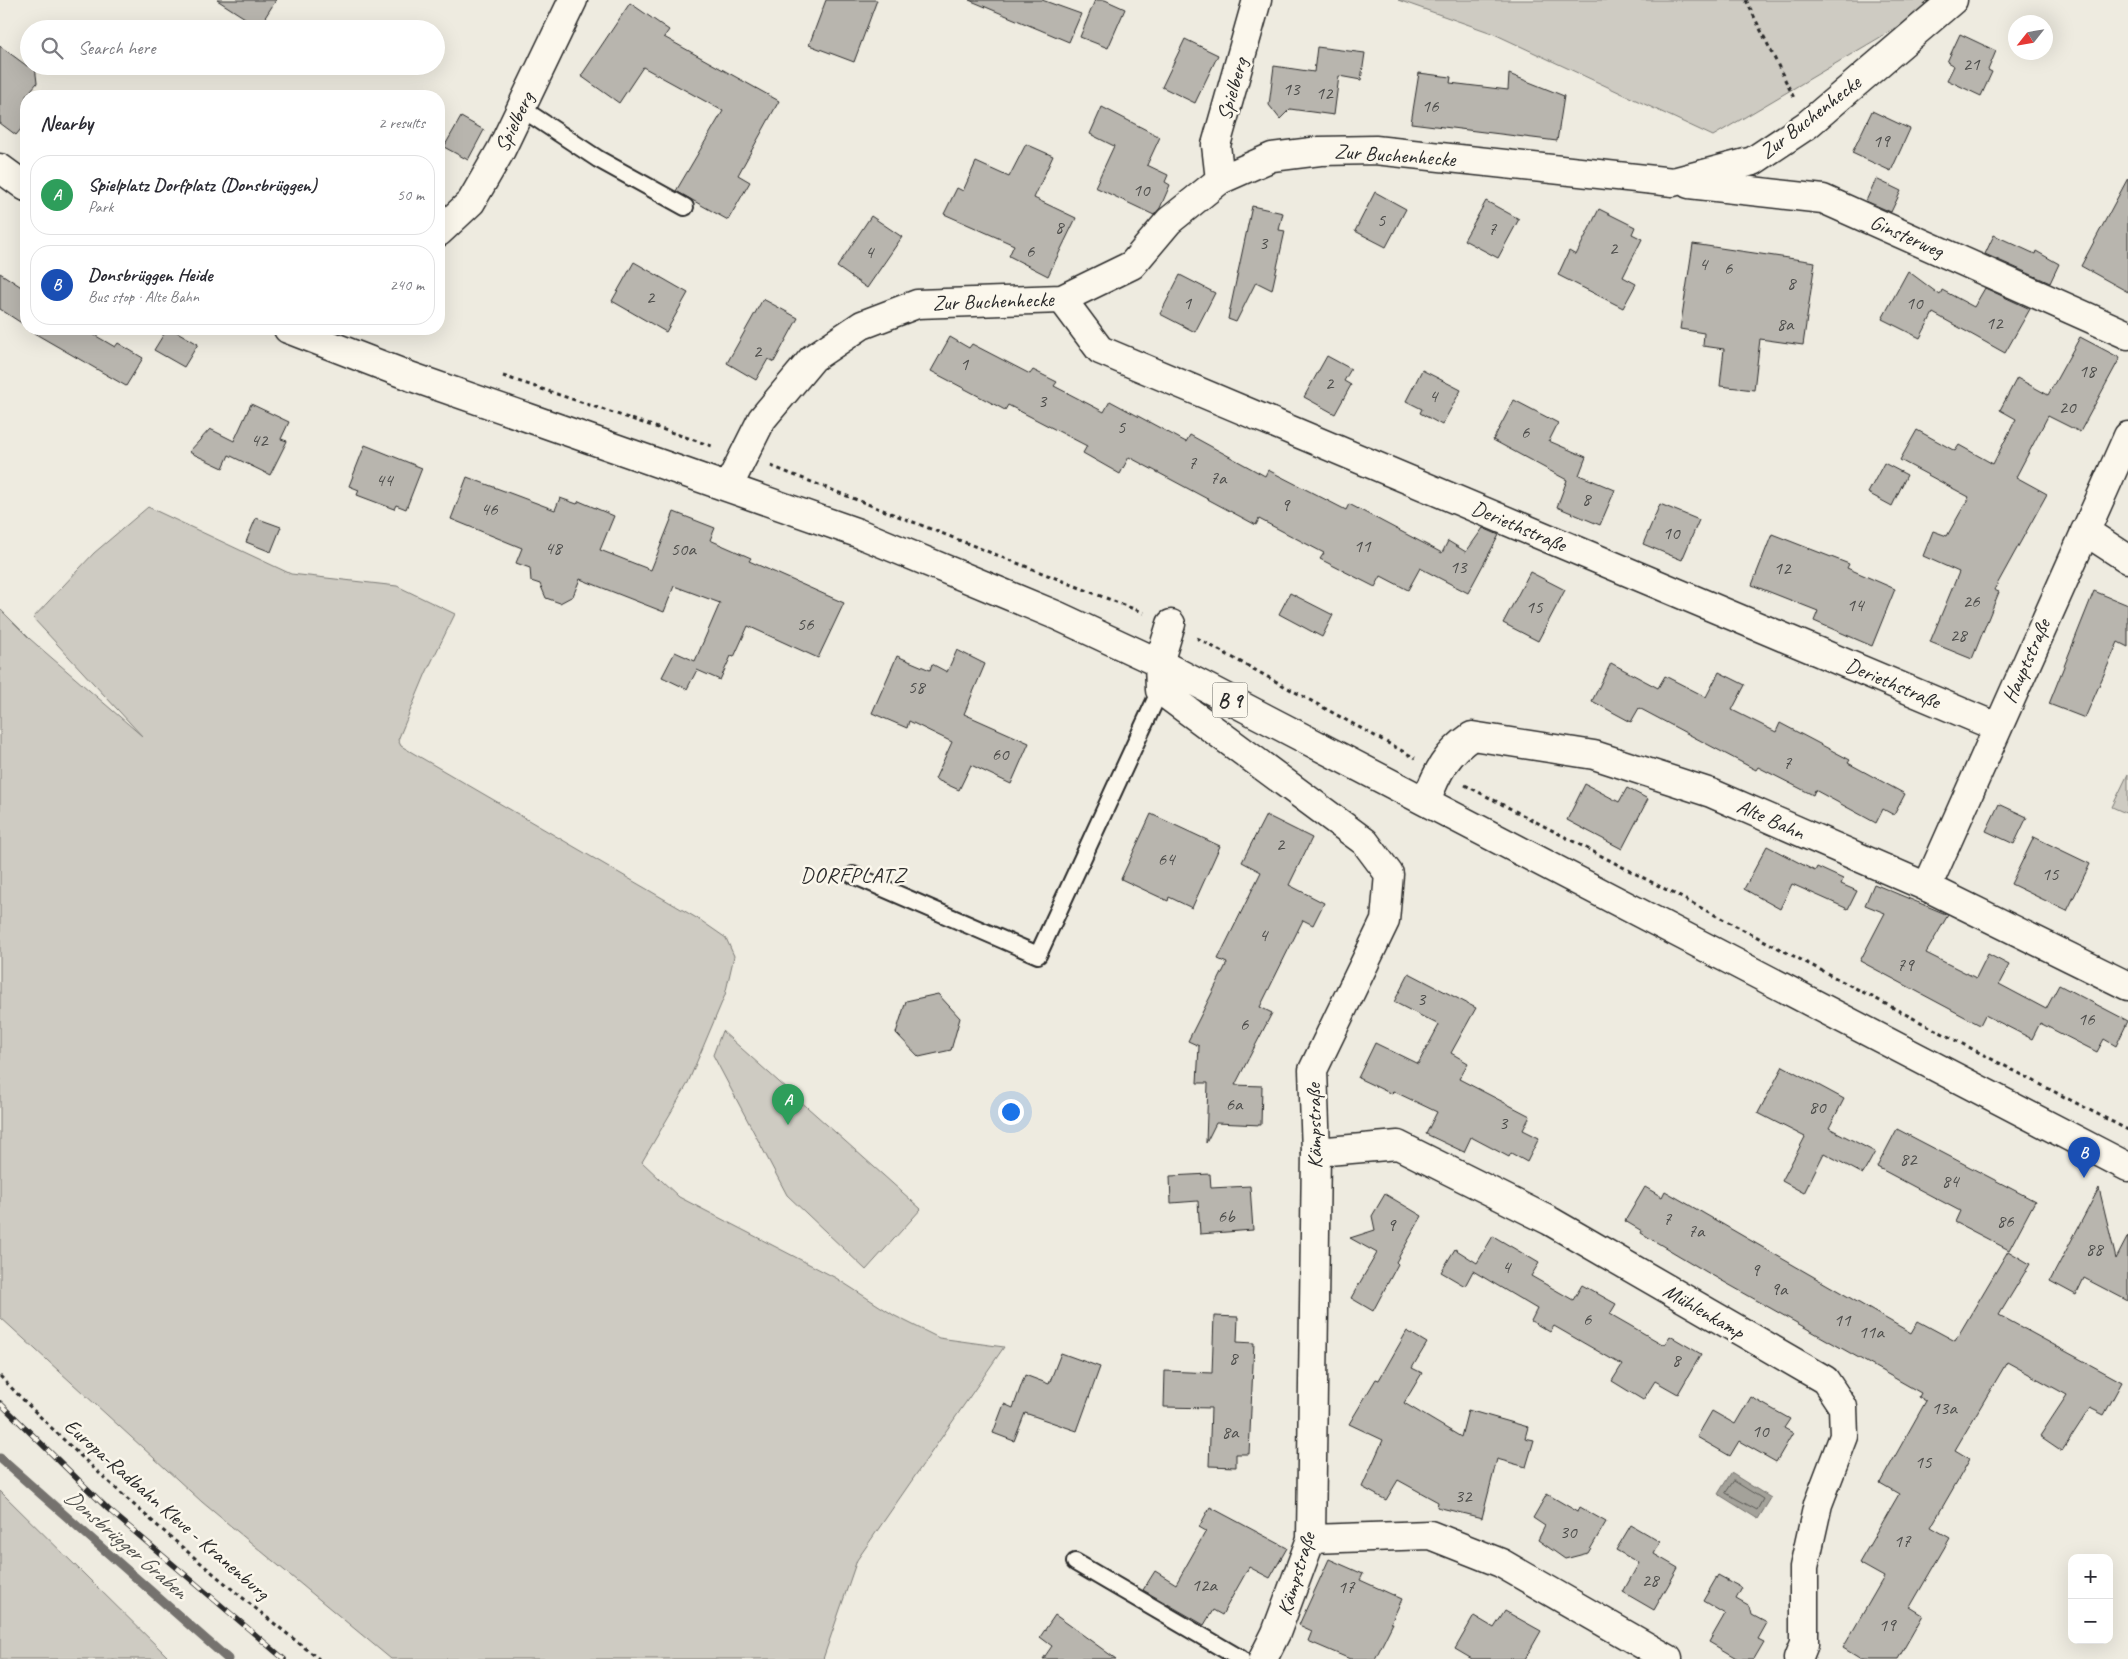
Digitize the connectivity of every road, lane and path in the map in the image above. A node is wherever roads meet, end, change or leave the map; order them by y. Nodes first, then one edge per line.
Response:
1 (573, 0) edge
2 (1257, 0) edge
3 (1746, 0) edge
4 (1953, 0) edge
5 (521, 108) junction
6 (1807, 125) junction
7 (0, 168) edge
8 (1220, 180) junction
9 (1674, 182) junction
10 (20, 183) edge
11 (685, 207) dead end
12 (445, 226) edge
13 (1062, 299) junction
14 (304, 335) edge
15 (2128, 335) edge
16 (2128, 436) edge
17 (728, 487) junction
18 (2085, 531) junction
19 (2128, 559) edge
20 (1171, 624) dead end
21 (1159, 663) junction
22 (1160, 690) junction
23 (1997, 727) junction
24 (1426, 801) junction
25 (853, 875) dead end
26 (1927, 887) junction
27 (2128, 986) edge
28 (1316, 1152) junction
29 (2128, 1167) edge
30 (0, 1376) edge
31 (1311, 1539) junction
32 (1075, 1562) dead end
33 (319, 1659) edge
34 (1241, 1659) edge
35 (1263, 1659) edge
36 (1668, 1659) edge
37 (1798, 1659) edge

1 - 5 street, Spielberg
2 - 8 street, Spielberg
3 - 6 path
4 - 6 street, Zur Buchenhecke
5 - 11 lane
5 - 12 street, Spielberg
6 - 9 street, Zur Buchenhecke
7 - 10 street
8 - 9 street, Zur Buchenhecke
8 - 13 street, Zur Buchenhecke
9 - 15 street, Ginsterweg
13 - 17 street, Zur Buchenhecke
13 - 23 street, Deriethstraße
14 - 17 street, B 9
16 - 18 street, Hauptstraße
17 - 21 street, B 9
18 - 19 street
18 - 23 street, Hauptstraße
20 - 21 street
21 - 22 street
21 - 24 street, B 9
22 - 25 lane
22 - 28 street, Kämpstraße
23 - 26 street, Hauptstraße
24 - 26 street, Alte Bahn
24 - 29 street, B 9
26 - 27 street, Alte Bahn
28 - 31 street, Kämpstraße
28 - 37 street, Mühlenkamp
30 - 33 path, Europa-Radbahn Kleve - Kranenburg
31 - 35 street, Kämpstraße
31 - 36 street
32 - 34 lane

